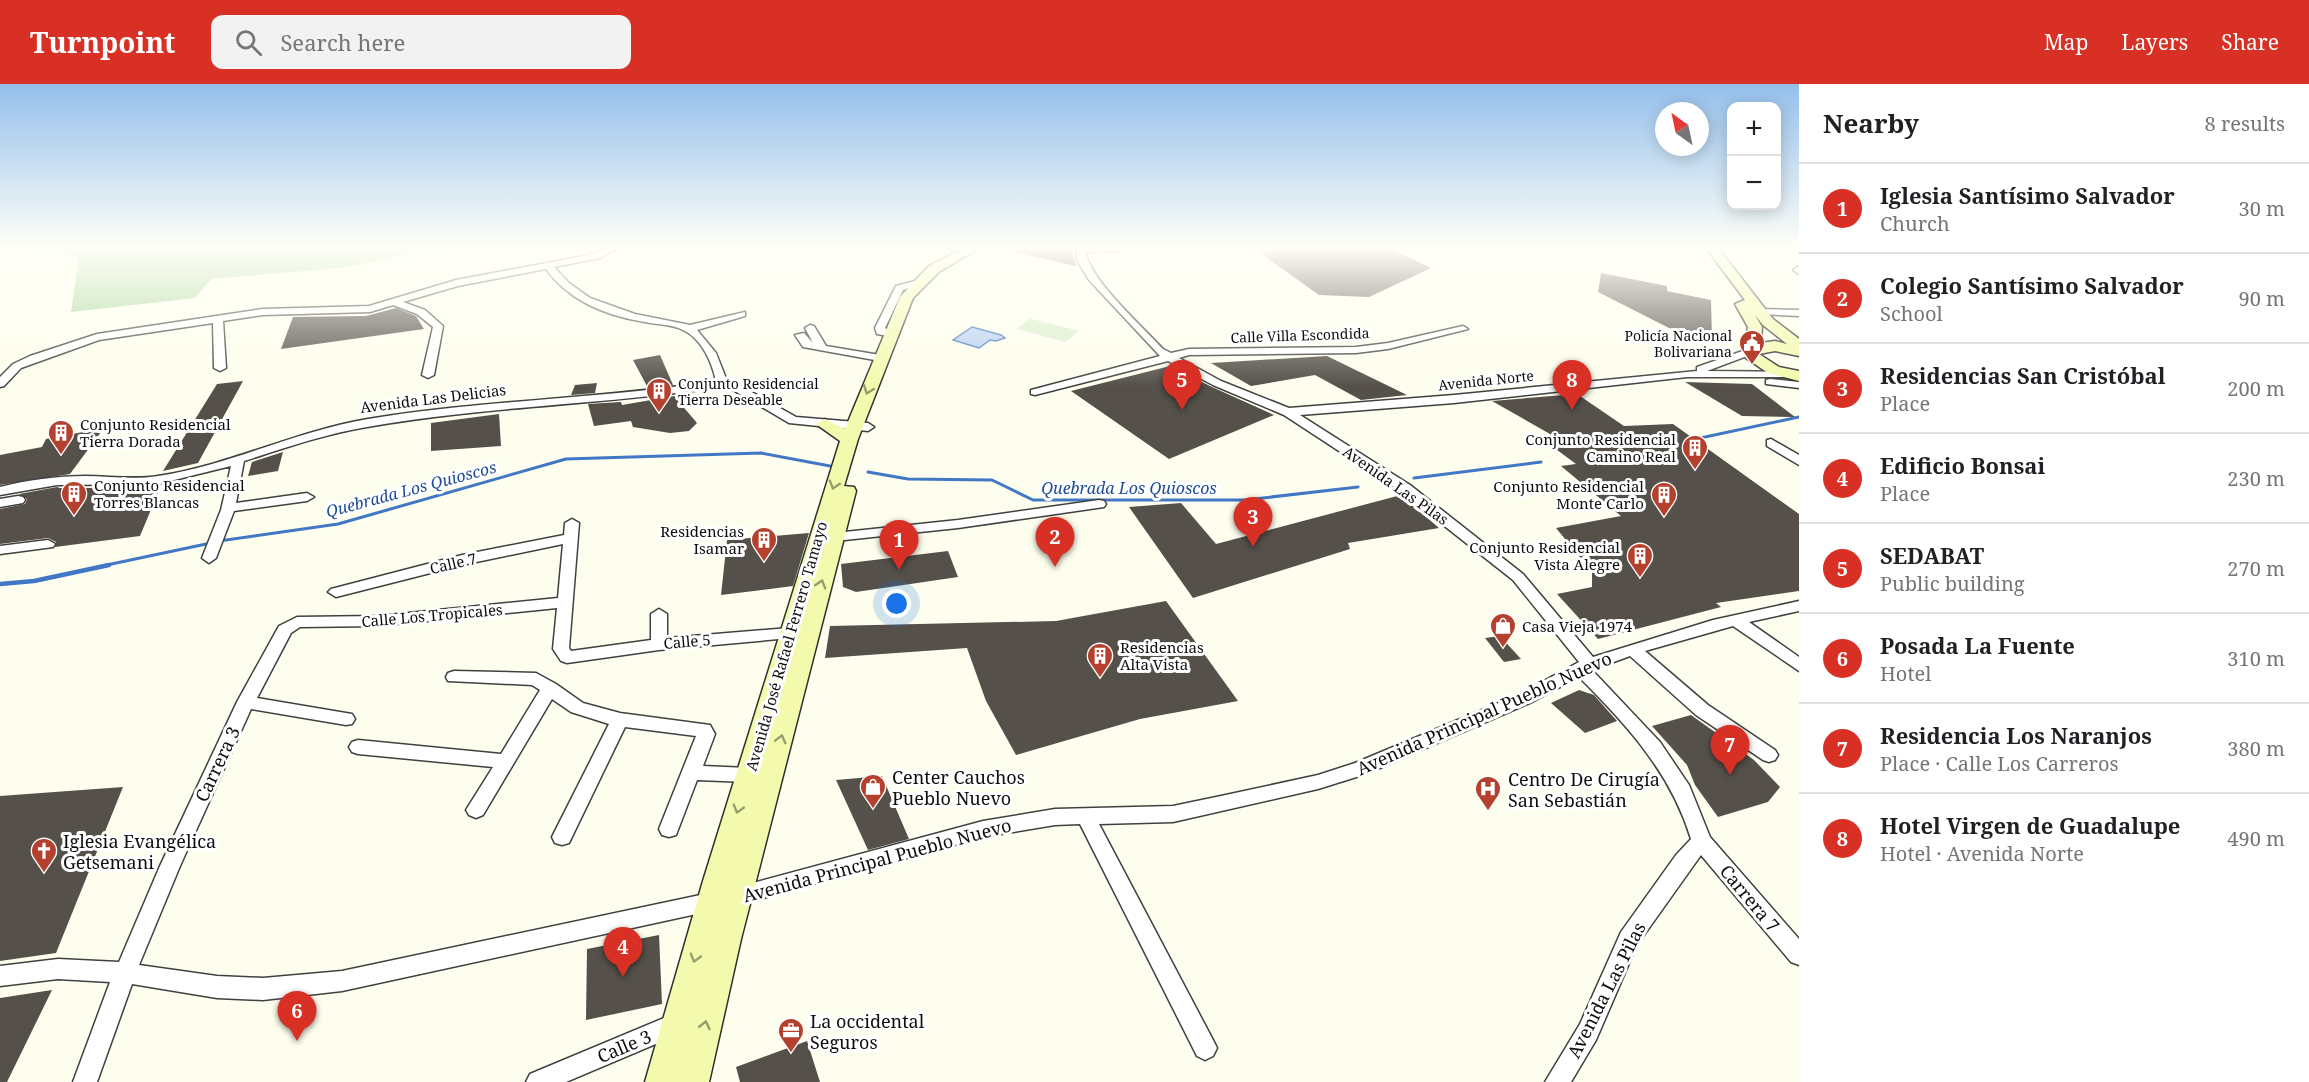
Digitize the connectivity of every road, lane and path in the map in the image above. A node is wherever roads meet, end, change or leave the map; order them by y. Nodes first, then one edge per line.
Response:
1 (421, 295) edge
2 (579, 295) edge
3 (910, 295) edge
4 (920, 295) edge
5 (1107, 295) edge
6 (1735, 295) edge
7 (1748, 295) edge
8 (396, 303) junction
9 (1761, 312) junction
10 (1799, 313) edge
11 (741, 314) dead end
12 (218, 318) junction
13 (810, 328) dead end
14 (689, 329) junction
15 (1463, 329) dead end
16 (800, 335) dead end
17 (1799, 346) edge
18 (822, 349) junction
19 (1752, 350) junction
20 (1799, 351) edge
21 (1170, 356) junction
22 (880, 358) junction
23 (220, 368) dead end
24 (1687, 374) junction
25 (428, 375) dead end
26 (2, 378) edge
27 (1796, 378) edge
28 (722, 383) junction
29 (1035, 392) dead end
30 (1288, 412) junction
31 (825, 424) joint
32 (857, 431) junction
33 (1771, 443) dead end
34 (238, 460) junction
35 (1799, 461) edge
36 (0, 490) edge
37 (307, 498) dead end
38 (18, 500) dead end
39 (0, 503) edge
40 (1099, 504) dead end
41 (228, 508) junction
42 (835, 537) junction
43 (48, 544) dead end
44 (0, 550) edge
45 (209, 558) dead end
46 (336, 592) dead end
47 (566, 602) junction
48 (1799, 606) edge
49 (659, 614) dead end
50 (1735, 620) junction
51 (297, 622) joint
52 (798, 632) junction
53 (658, 644) junction
54 (1632, 649) junction
55 (1799, 665) edge
56 (1585, 666) junction
57 (453, 677) dead end
58 (550, 688) junction
59 (246, 702) junction
60 (346, 719) dead end
61 (620, 720) junction
62 (358, 747) dead end
63 (1769, 755) dead end
64 (504, 761) junction
65 (691, 773) junction
66 (748, 776) junction
67 (476, 810) dead end
68 (1086, 817) junction
69 (669, 830) dead end
70 (562, 837) dead end
71 (1701, 841) junction
72 (724, 899) junction
73 (1799, 955) edge
74 (125, 973) junction
75 (0, 976) edge
76 (676, 1024) junction
77 (1206, 1048) dead end
78 (85, 1082) edge
79 (538, 1082) edge
80 (662, 1082) edge
81 (692, 1082) edge
82 (1557, 1082) edge

1 - 8 street
2 - 14 street
3 - 22 street, Avenida José Rafael Ferrero Tamayo
4 - 32 street, Avenida José Rafael Ferrero Tamayo
5 - 21 street, Avenida Las Pilas
6 - 19 street
7 - 9 street
8 - 12 street
8 - 25 street
9 - 10 street
9 - 17 street
11 - 14 street
12 - 23 street
12 - 26 street
13 - 18 street
14 - 28 street
15 - 21 street, Calle Villa Escondida
16 - 18 street
18 - 22 street
19 - 20 street
19 - 24 street, Avenida Norte
19 - 27 street
21 - 29 street, Calle Villa Escondida
21 - 30 street, Avenida Las Pilas
22 -> 32 street, Avenida José Rafael Ferrero Tamayo
24 - 27 street
24 - 30 street, Avenida Norte
28 - 31 street
28 - 34 street, Avenida Las Delicias
30 - 56 street, Avenida Las Pilas
31 - 32 street
32 - 42 street, Avenida José Rafael Ferrero Tamayo
32 -> 52 street, Avenida José Rafael Ferrero Tamayo
33 - 35 street
34 - 36 street, Avenida Las Delicias
34 - 41 street
37 - 41 street
38 - 39 street
40 - 42 street
41 - 45 street
52 -> 42 street, Avenida José Rafael Ferrero Tamayo
43 - 44 street
46 - 47 street, Calle 7
47 - 51 street, Calle Los Tropicales
47 - 53 street, Calle 5
48 - 50 street, Avenida Principal Pueblo Nuevo
49 - 53 street
50 - 54 street, Avenida Principal Pueblo Nuevo
50 - 55 street
51 - 59 street, Carrera 3
52 - 53 street, Calle 5
52 - 66 street, Avenida José Rafael Ferrero Tamayo
72 -> 52 street, Avenida José Rafael Ferrero Tamayo
54 - 56 street, Avenida Principal Pueblo Nuevo
54 - 63 street
56 - 68 street, Avenida Principal Pueblo Nuevo
56 - 71 street, Avenida Las Pilas
57 - 58 street
58 - 61 street
58 - 64 street
59 - 60 street
59 - 74 street, Carrera 3
61 - 65 street
61 - 70 street
62 - 64 street
64 - 67 street
65 - 66 street
65 - 69 street
66 -> 72 street, Avenida José Rafael Ferrero Tamayo
68 - 72 street, Avenida Principal Pueblo Nuevo
68 - 77 street
71 - 73 street, Carrera 7
71 - 82 street, Avenida Las Pilas
72 - 74 street, Avenida Principal Pueblo Nuevo
72 -> 76 street, Avenida José Rafael Ferrero Tamayo
81 -> 72 street, Avenida José Rafael Ferrero Tamayo
74 - 75 street, Avenida Principal Pueblo Nuevo
74 - 78 street, Carrera 3
76 - 79 street, Calle 3
76 - 80 street, Avenida José Rafael Ferrero Tamayo

